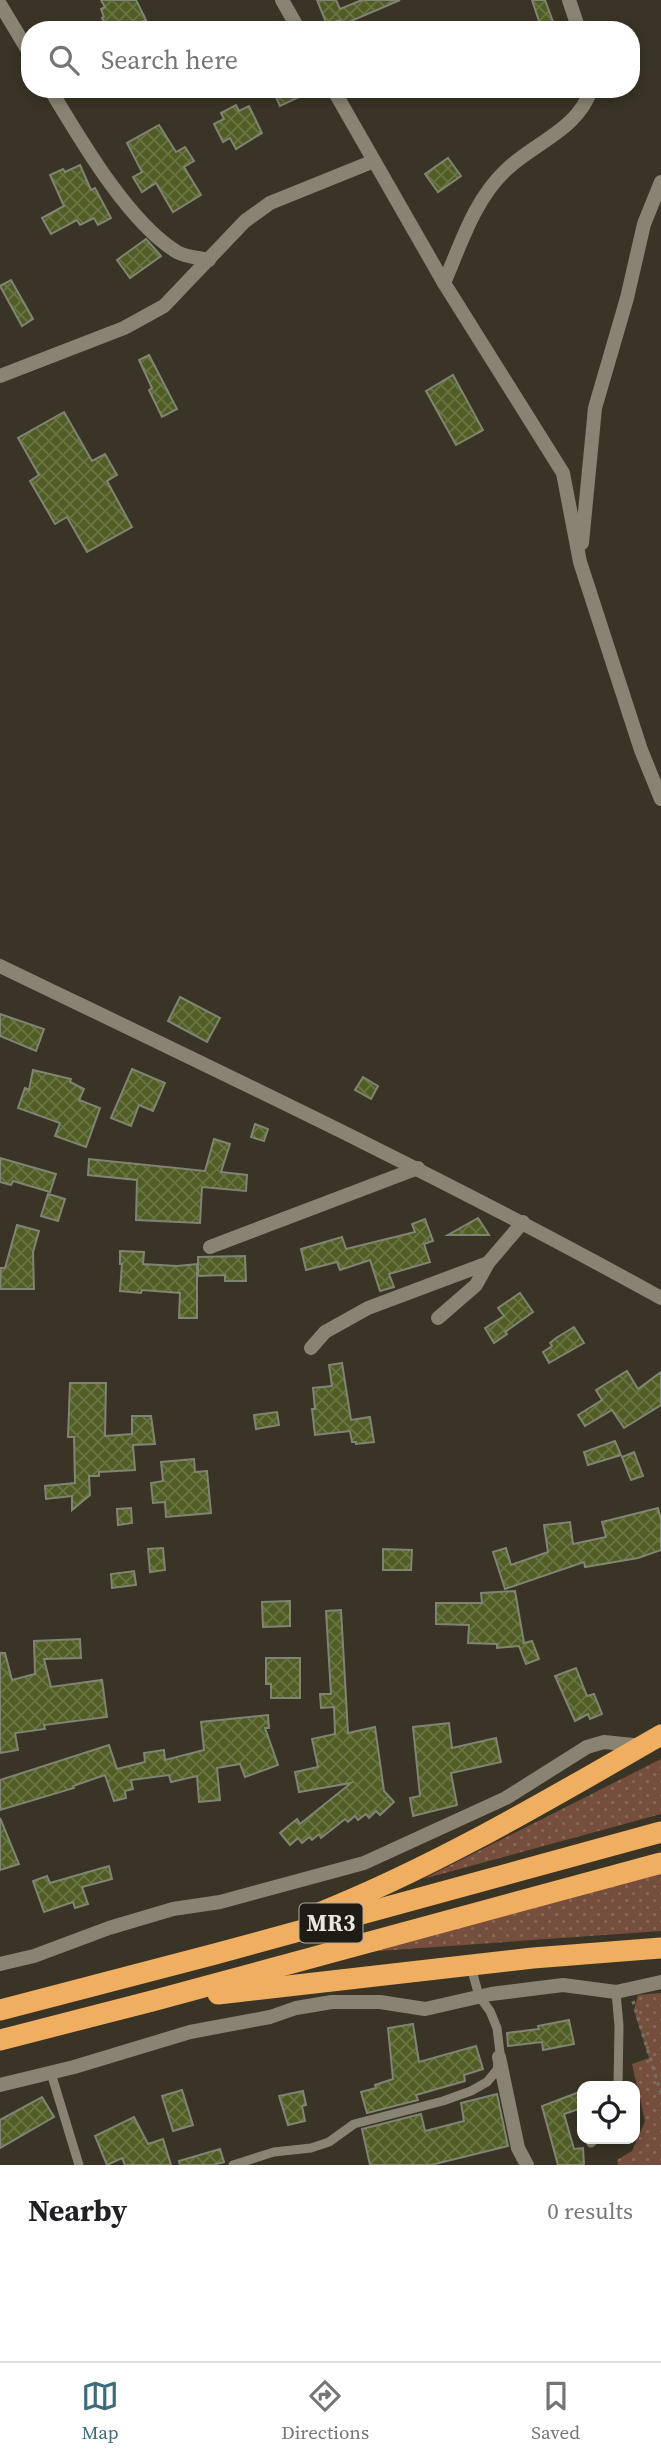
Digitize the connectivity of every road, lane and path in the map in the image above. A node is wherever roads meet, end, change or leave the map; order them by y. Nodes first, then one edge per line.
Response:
1 (282, 0) edge
2 (569, 0) edge
3 (0, 4) edge
4 (294, 21) edge
5 (576, 21) edge
6 (21, 39) edge
7 (55, 98) edge
8 (338, 98) edge
9 (588, 98) edge
10 (374, 160) junction
11 (661, 182) edge
12 (209, 260) junction
13 (444, 283) junction
14 (0, 376) edge
15 (580, 562) junction
16 (661, 799) edge
17 (0, 966) edge
18 (418, 1168) junction
19 (523, 1222) junction
20 (211, 1247) dead end
21 (488, 1263) junction
22 (661, 1297) edge
23 (438, 1318) dead end
24 (312, 1348) dead end
25 (652, 1741) edge
26 (661, 1832) edge
27 (661, 1863) edge
28 (661, 1948) edge
29 (215, 1954) junction
30 (0, 1964) edge
31 (471, 1965) junction
32 (661, 1982) edge
33 (623, 1991) junction
34 (479, 1997) junction
35 (152, 2001) junction
36 (0, 2010) edge
37 (0, 2040) edge
38 (499, 2057) junction
39 (51, 2073) junction
40 (618, 2081) edge
41 (0, 2085) edge
42 (661, 2094) edge
43 (79, 2165) edge
44 (233, 2165) edge
45 (527, 2165) edge

1 - 4 street
2 - 5 street
3 - 6 street
7 - 12 street
8 - 10 street
9 - 13 street
10 - 12 street
10 - 13 street
11 - 15 street
12 - 14 street
13 - 15 street
15 - 16 street
17 - 18 street
18 - 19 street
18 - 20 street
19 - 21 street
19 - 22 street
21 - 23 street
21 - 24 street
25 - 29 highway
25 - 30 street
26 - 29 highway, MR3
27 - 35 highway, MR3
28 - 31 highway
29 - 36 highway, MR3
31 - 34 lane
31 - 35 highway
32 - 33 street
33 - 34 street
33 - 40 lane
33 - 42 path
34 - 38 lane
34 - 39 street
35 - 37 highway, MR3
38 - 44 lane
38 - 45 street
39 - 41 street
39 - 43 lane

